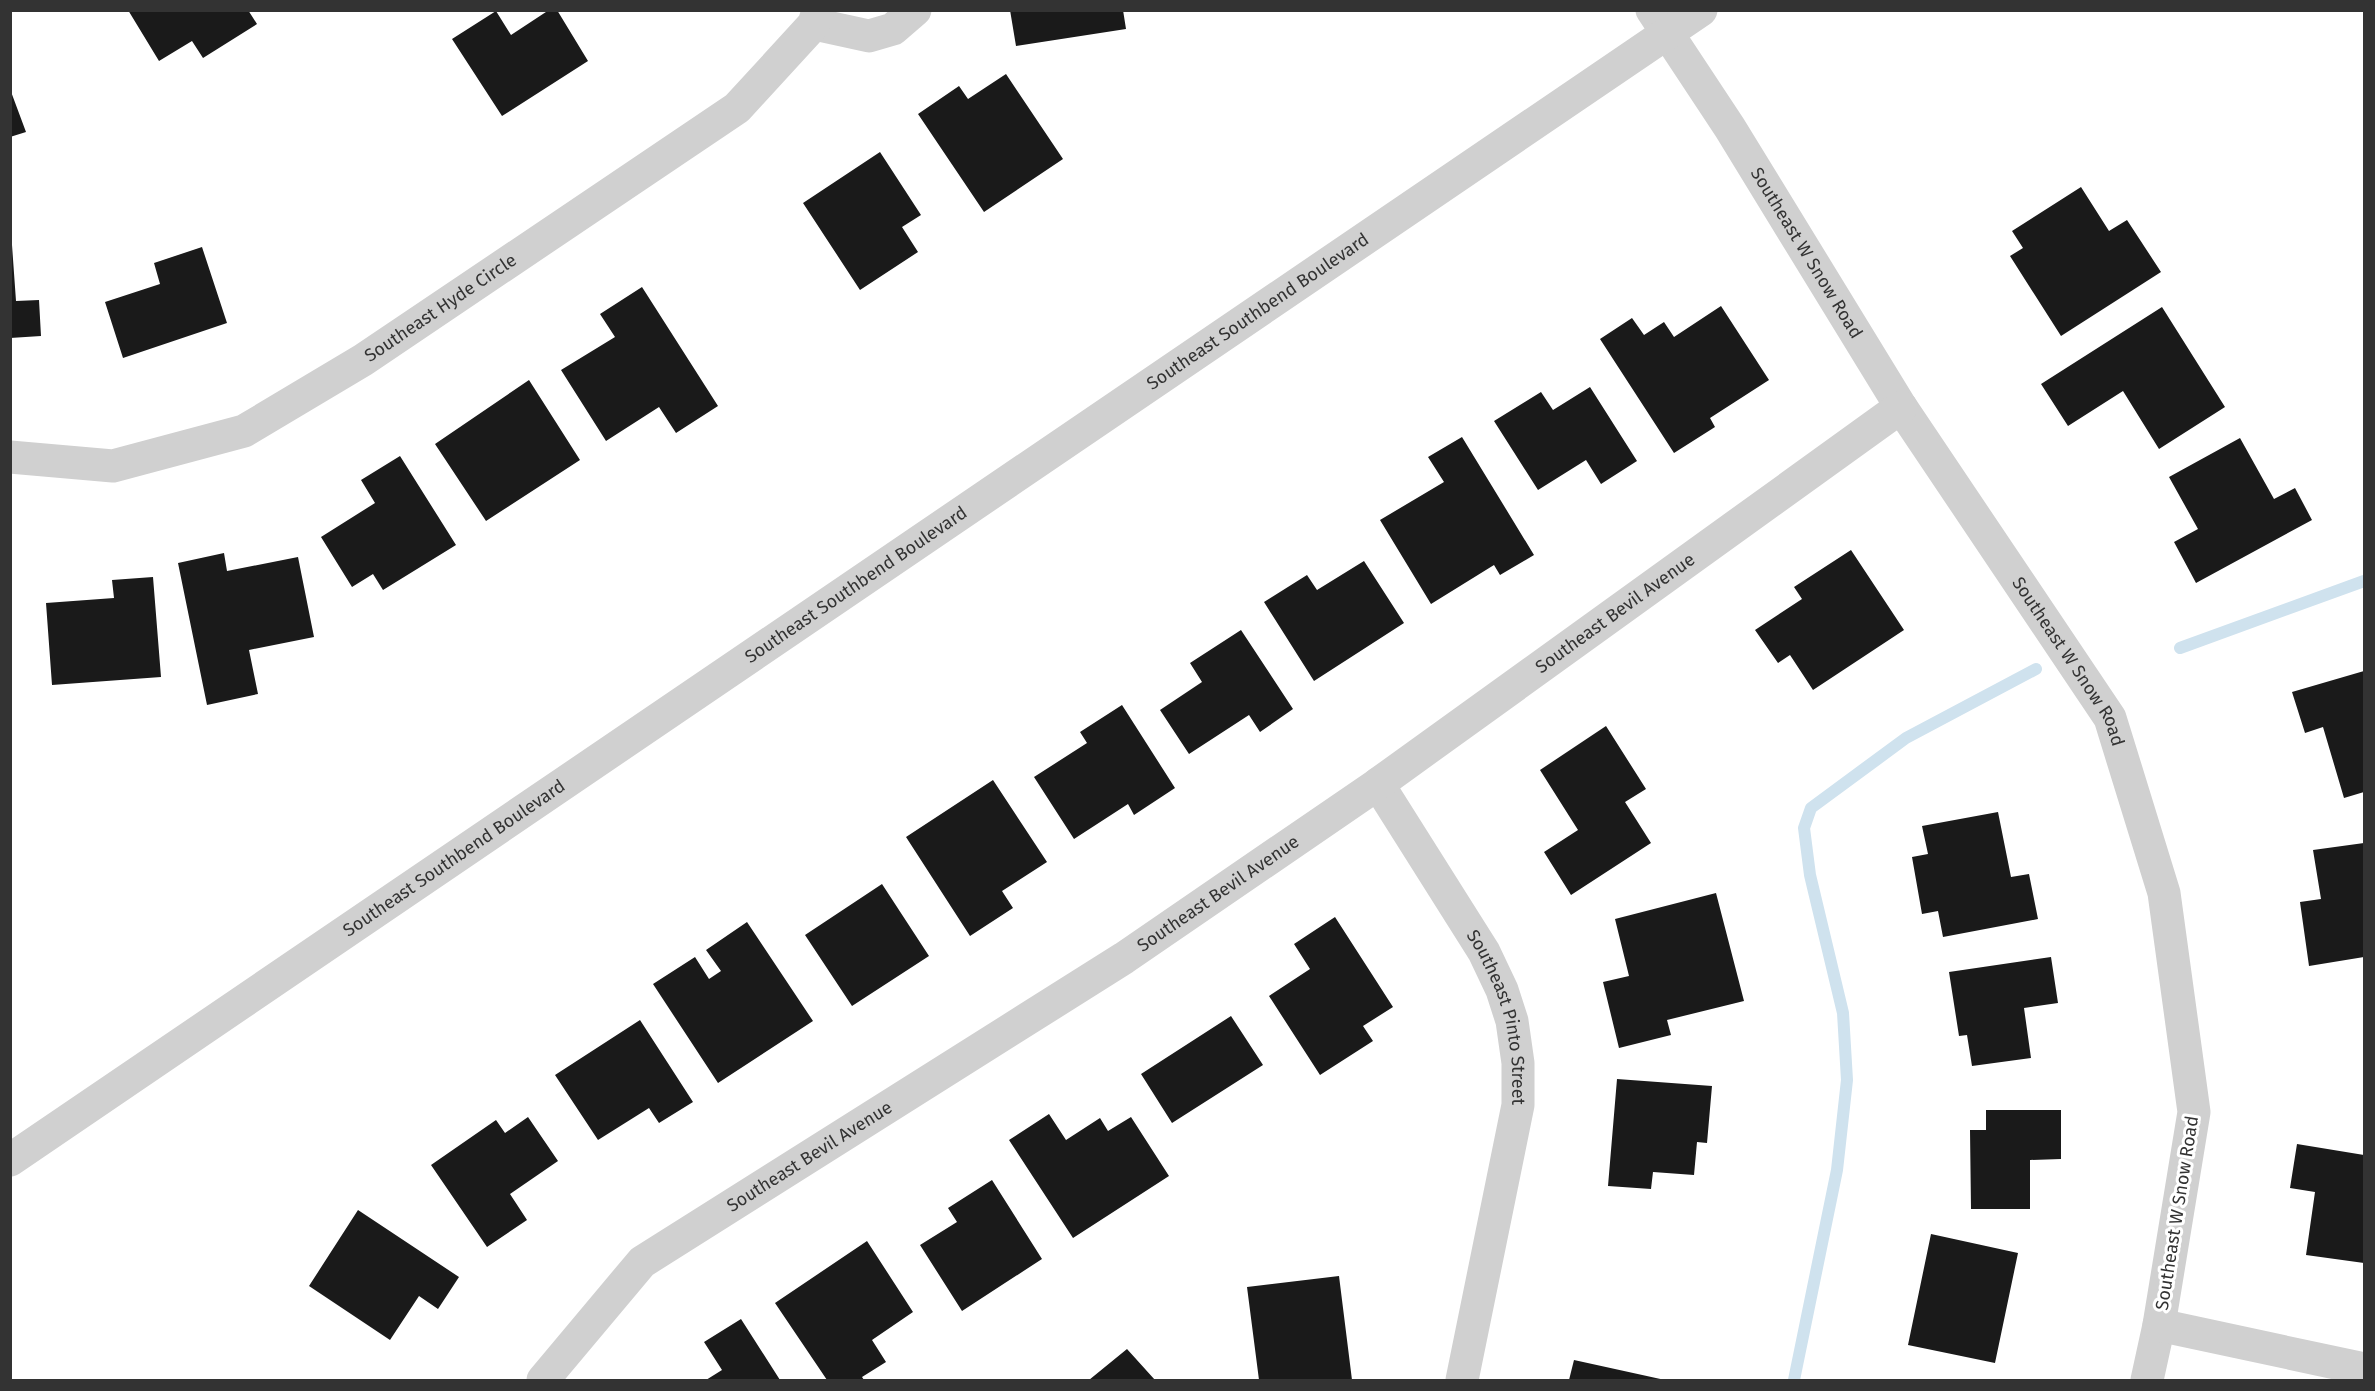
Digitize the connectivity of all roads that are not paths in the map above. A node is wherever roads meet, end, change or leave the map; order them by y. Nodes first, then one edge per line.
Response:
1 (915, 10) edge
2 (1701, 10) edge
3 (816, 17) edge
4 (1659, 22) edge
5 (1901, 407) junction
6 (10, 457) edge
7 (1378, 784) junction
8 (10, 1160) edge
9 (2159, 1325) junction
10 (2364, 1369) edge
11 (543, 1380) edge
12 (1462, 1380) edge
13 (2147, 1380) edge

1 - 3 street, Southeast Hyde Circle
2 - 4 street, Southeast Southbend Boulevard
3 - 6 street, Southeast Hyde Circle
4 - 5 street, Southeast W Snow Road
4 - 8 street, Southeast Southbend Boulevard
5 - 7 street, Southeast Bevil Avenue
5 - 9 street, Southeast W Snow Road
7 - 11 street, Southeast Bevil Avenue
7 - 12 street, Southeast Pinto Street
9 - 10 street
9 - 13 street, Southeast W Snow Road

